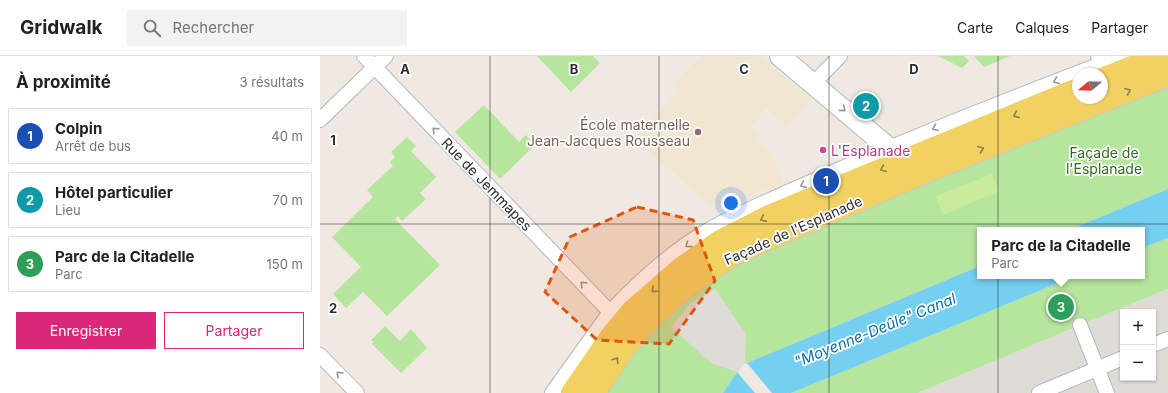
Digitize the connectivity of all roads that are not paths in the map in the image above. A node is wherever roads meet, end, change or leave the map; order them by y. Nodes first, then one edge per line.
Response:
1 (364, 56) edge
2 (386, 56) edge
3 (780, 56) edge
4 (840, 56) edge
5 (1159, 56) edge
6 (1107, 63) edge
7 (375, 67) junction
8 (1168, 75) edge
9 (813, 84) junction
10 (1072, 91) edge
11 (320, 120) edge
12 (904, 161) junction
13 (610, 312) junction
14 (1080, 326) dead end
15 (1168, 339) edge
16 (1156, 344) edge
17 (320, 355) edge
18 (1120, 359) edge
19 (1097, 368) junction
20 (358, 393) edge
21 (552, 393) edge
22 (572, 393) edge
23 (594, 393) edge
24 (1039, 393) edge
25 (1107, 393) edge

1 - 7 street, Rue de Jemmapes
2 - 7 street
3 - 9 street
4 - 9 street
5 - 6 main road, Façade de l'Esplanade
6 -> 12 street, Façade de l'Esplanade
7 - 11 street
13 -> 7 street, Rue de Jemmapes
12 -> 8 main road, Façade de l'Esplanade
9 -> 12 street
10 -> 12 main road, Façade de l'Esplanade
12 -> 13 street, Façade de l'Esplanade
12 -> 22 main road, Façade de l'Esplanade
23 -> 12 main road, Façade de l'Esplanade
13 - 21 street, Façade de l'Esplanade
14 - 19 street
15 - 16 street
20 -> 17 street
18 - 19 street
19 - 24 street
19 - 25 street

